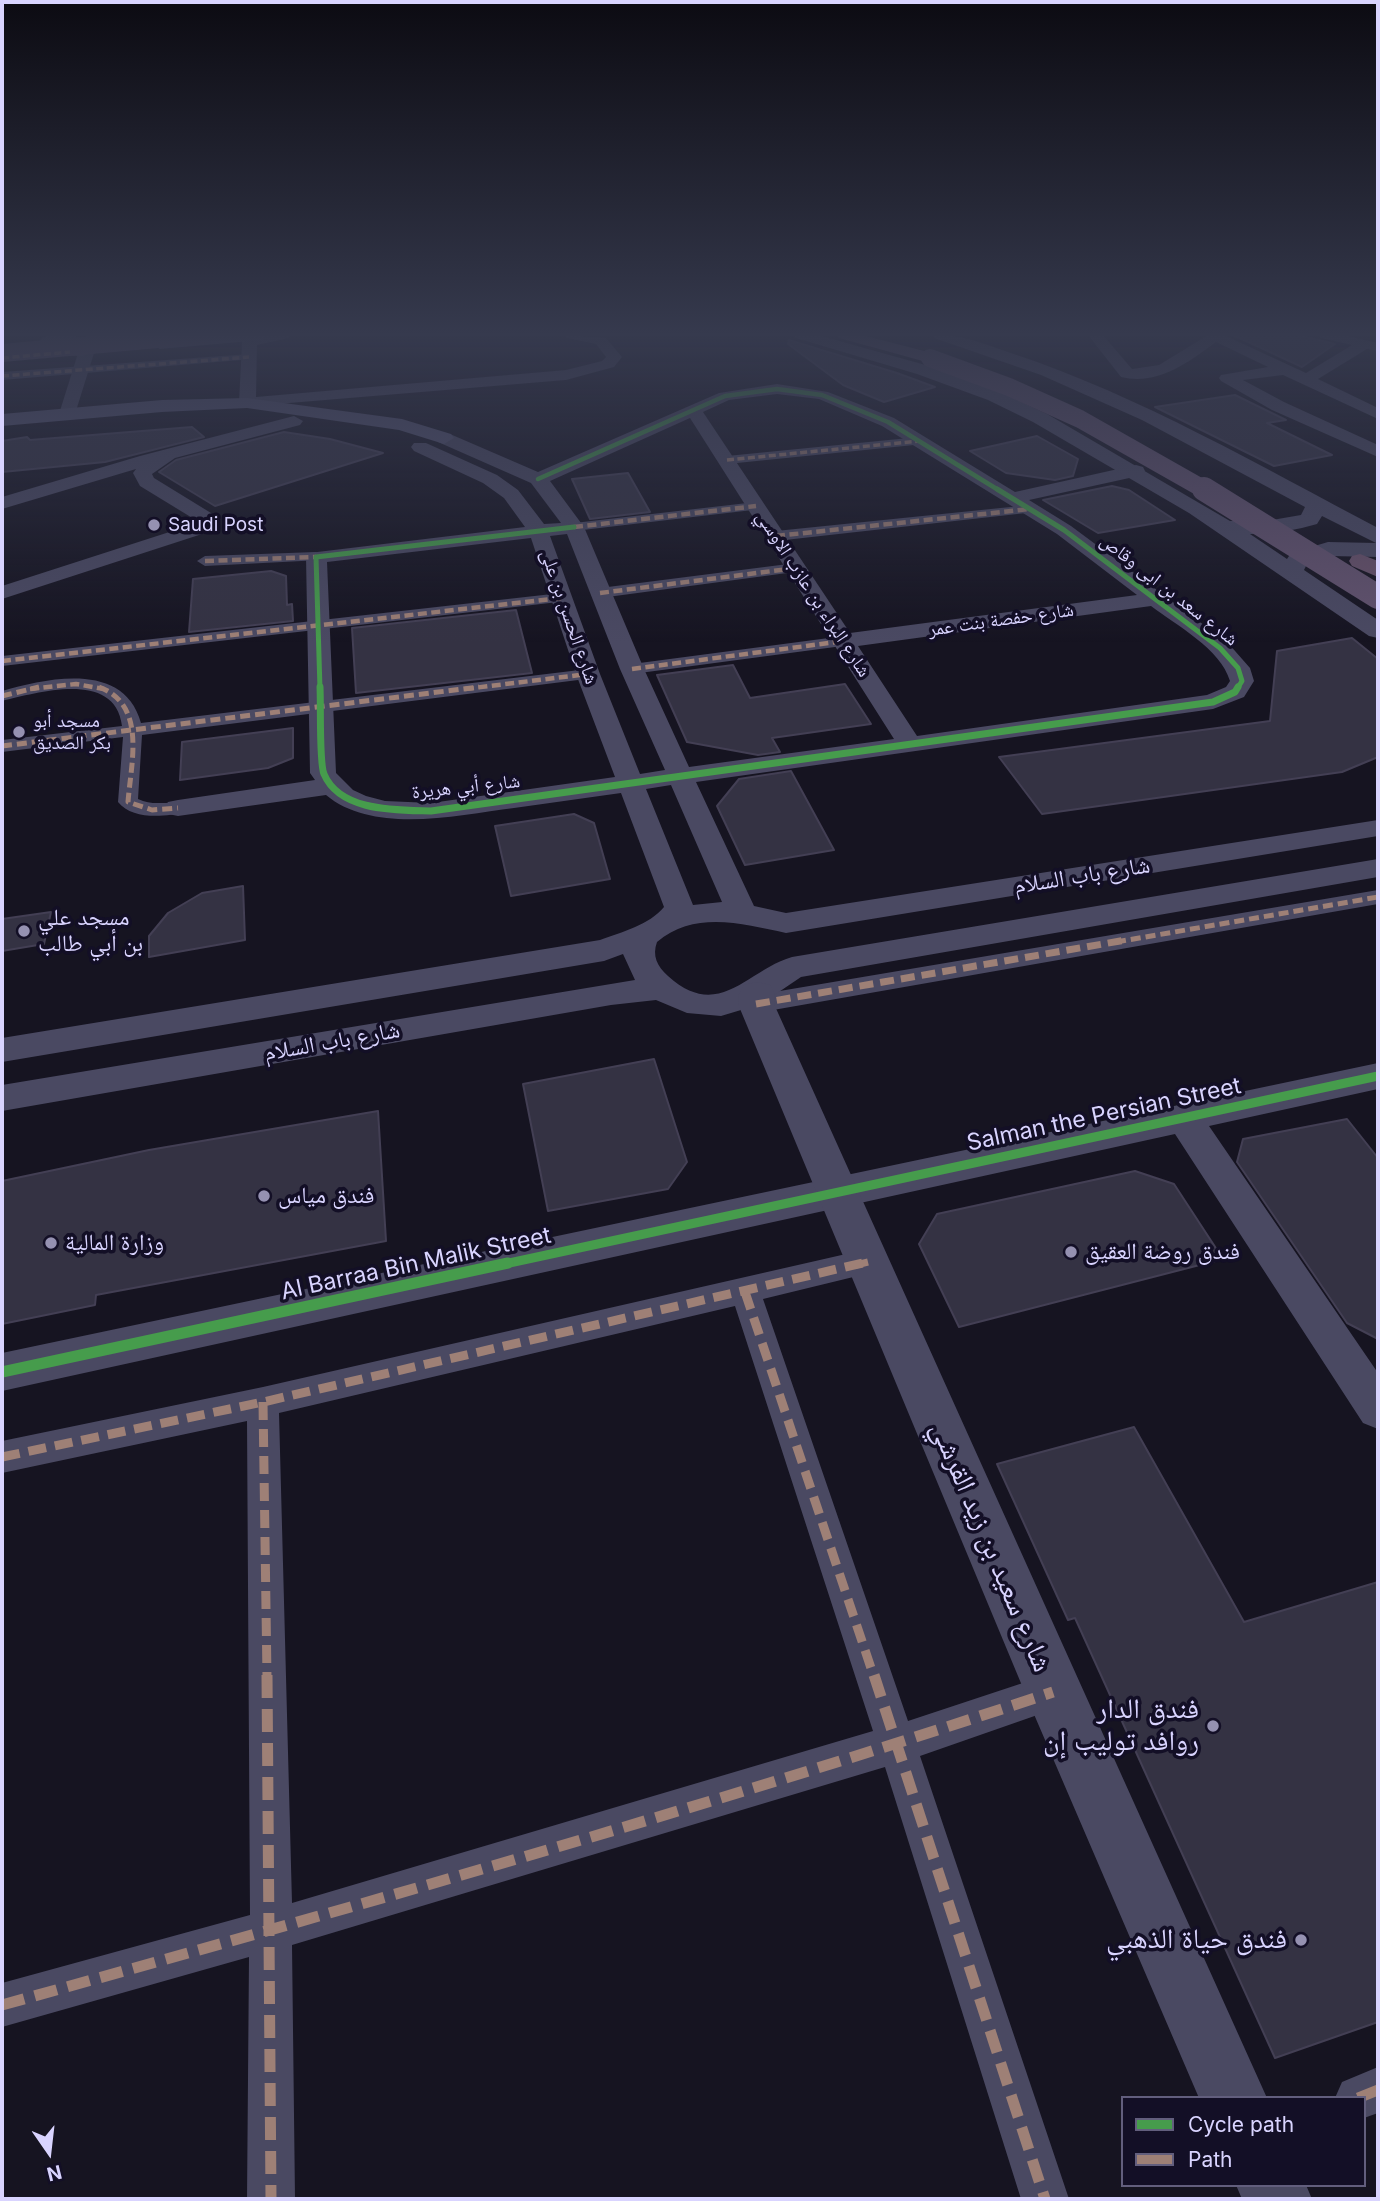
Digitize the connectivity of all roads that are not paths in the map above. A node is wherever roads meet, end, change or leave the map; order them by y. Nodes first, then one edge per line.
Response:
1 (213, 438) edge
2 (230, 438) edge
3 (383, 438) edge
4 (444, 438) edge
5 (631, 438) edge
6 (712, 438) edge
7 (914, 438) edge
8 (1076, 438) edge
9 (1113, 438) edge
10 (1149, 438) edge
11 (1191, 438) edge
12 (1347, 438) edge
13 (919, 441) junction
14 (210, 443) junction
15 (420, 447) joint
16 (1378, 452) edge
17 (167, 456) junction
18 (727, 460) junction
19 (1136, 471) junction
20 (1223, 478) dead end
21 (538, 479) junction
22 (2, 503) edge
23 (1021, 504) junction
24 (1318, 504) junction
25 (1270, 505) dead end
26 (756, 506) junction
27 (1222, 524) junction
28 (574, 527) junction
29 (538, 530) junction
30 (776, 536) junction
31 (1378, 537) edge
32 (316, 557) junction
33 (205, 561) dead end
34 (1374, 563) edge
35 (796, 568) junction
36 (1292, 572) junction
37 (2, 593) edge
38 (600, 593) junction
39 (1378, 597) edge
40 (561, 598) junction
41 (1158, 599) junction
42 (319, 626) junction
43 (1378, 631) edge
44 (844, 641) junction
45 (2, 661) edge
46 (632, 669) junction
47 (588, 674) junction
48 (2, 696) edge
49 (321, 708) junction
50 (132, 730) junction
51 (910, 744) junction
52 (2, 746) edge
53 (680, 778) junction
54 (631, 785) junction
55 (330, 786) junction
56 (178, 808) joint
57 (1378, 828) edge
58 (1378, 868) edge
59 (1378, 897) edge
60 (743, 914) junction
61 (657, 929) junction
62 (663, 988) junction
63 (757, 999) junction
64 (2, 1050) edge
65 (1378, 1076) edge
66 (2, 1098) edge
67 (1182, 1117) junction
68 (839, 1194) junction
69 (868, 1262) junction
70 (745, 1292) junction
71 (2, 1371) edge
72 (263, 1402) junction
73 (1378, 1409) edge
74 (2, 1457) edge
75 (1053, 1692) junction
76 (897, 1744) junction
77 (271, 1930) junction
78 (2, 2005) edge
79 (1232, 2096) edge
80 (271, 2199) edge
81 (1045, 2199) edge

1 - 14 street
2 - 14 street
3 - 15 main road, شارع الحسن بن على
4 - 21 street, شارع الحسن بن على
5 - 21 street, شارع سعد بن ابى وقاص
6 - 18 street, شارع البراء بن عازب الاوسي
7 - 13 street, شارع سعد بن ابى وقاص
8 - 19 street
9 - 39 highway, bridge
10 - 20 highway
11 - 24 street
12 - 16 street
13 - 18 street
13 - 23 street, شارع سعد بن ابى وقاص
14 - 17 street
15 - 29 street, شارع الحسن بن على
17 - 22 street
17 - 37 street
18 - 26 street, شارع البراء بن عازب الاوسي
19 - 23 street
19 - 27 street
21 - 28 street, شارع الحسن بن على
23 - 30 street
23 - 41 street, شارع سعد بن ابى وقاص
24 - 27 street
24 - 31 street
25 - 34 highway
26 - 28 street
26 - 30 street, شارع البراء بن عازب الاوسي
27 - 36 street
28 - 29 street
28 - 38 street, شارع الحسن بن على
29 - 32 street
29 - 40 street, شارع الحسن بن على
30 - 35 street, شارع البراء بن عازب الاوسي
32 - 33 street
32 - 42 street
34 - 36 street
35 - 38 street
35 - 44 street, شارع البراء بن عازب الاوسي
36 - 43 street
38 - 46 street, شارع الحسن بن على
40 - 42 street
40 - 47 street, شارع الحسن بن على
41 - 44 street, شارع حفصة بنت عمر
41 - 51 street, شارع سعد بن ابى وقاص
42 - 45 street
42 - 49 street
44 - 46 street
44 - 51 street, شارع البراء بن عازب الاوسي
46 - 53 street, شارع الحسن بن على
47 - 49 street
47 - 54 street, شارع الحسن بن على
48 - 50 street
49 - 50 street
49 - 55 street
50 - 52 street
50 - 56 street
51 - 53 street, شارع سعد بن ابى وقاص
53 - 54 street, شارع سعد بن ابى وقاص
53 - 60 street, شارع الحسن بن على
54 - 55 street, شارع أبي هريرة
54 - 61 street, شارع الحسن بن على
55 - 56 street
57 - 60 street, شارع باب السلام
58 - 63 street, شارع باب السلام
59 - 63 street
60 - 61 street, شارع باب السلام
61 - 62 street
61 - 64 street, شارع باب السلام
62 - 63 street
62 - 66 street, شارع باب السلام
63 - 68 street, شارع سعيد بن زيد القرشي
65 - 67 street, Salman the Persian Street
67 - 68 street, Salman the Persian Street
67 - 73 street
68 - 69 street, شارع سعيد بن زيد القرشي
68 - 71 street, Al Barraa Bin Malik Street
69 - 70 street
69 - 75 street, شارع سعيد بن زيد القرشي
70 - 72 street
70 - 76 street
72 - 74 street
72 - 77 street
75 - 76 street
75 - 79 street, شارع سعيد بن زيد القرشي
76 - 77 street
76 - 81 street
77 - 78 street
77 - 80 street

